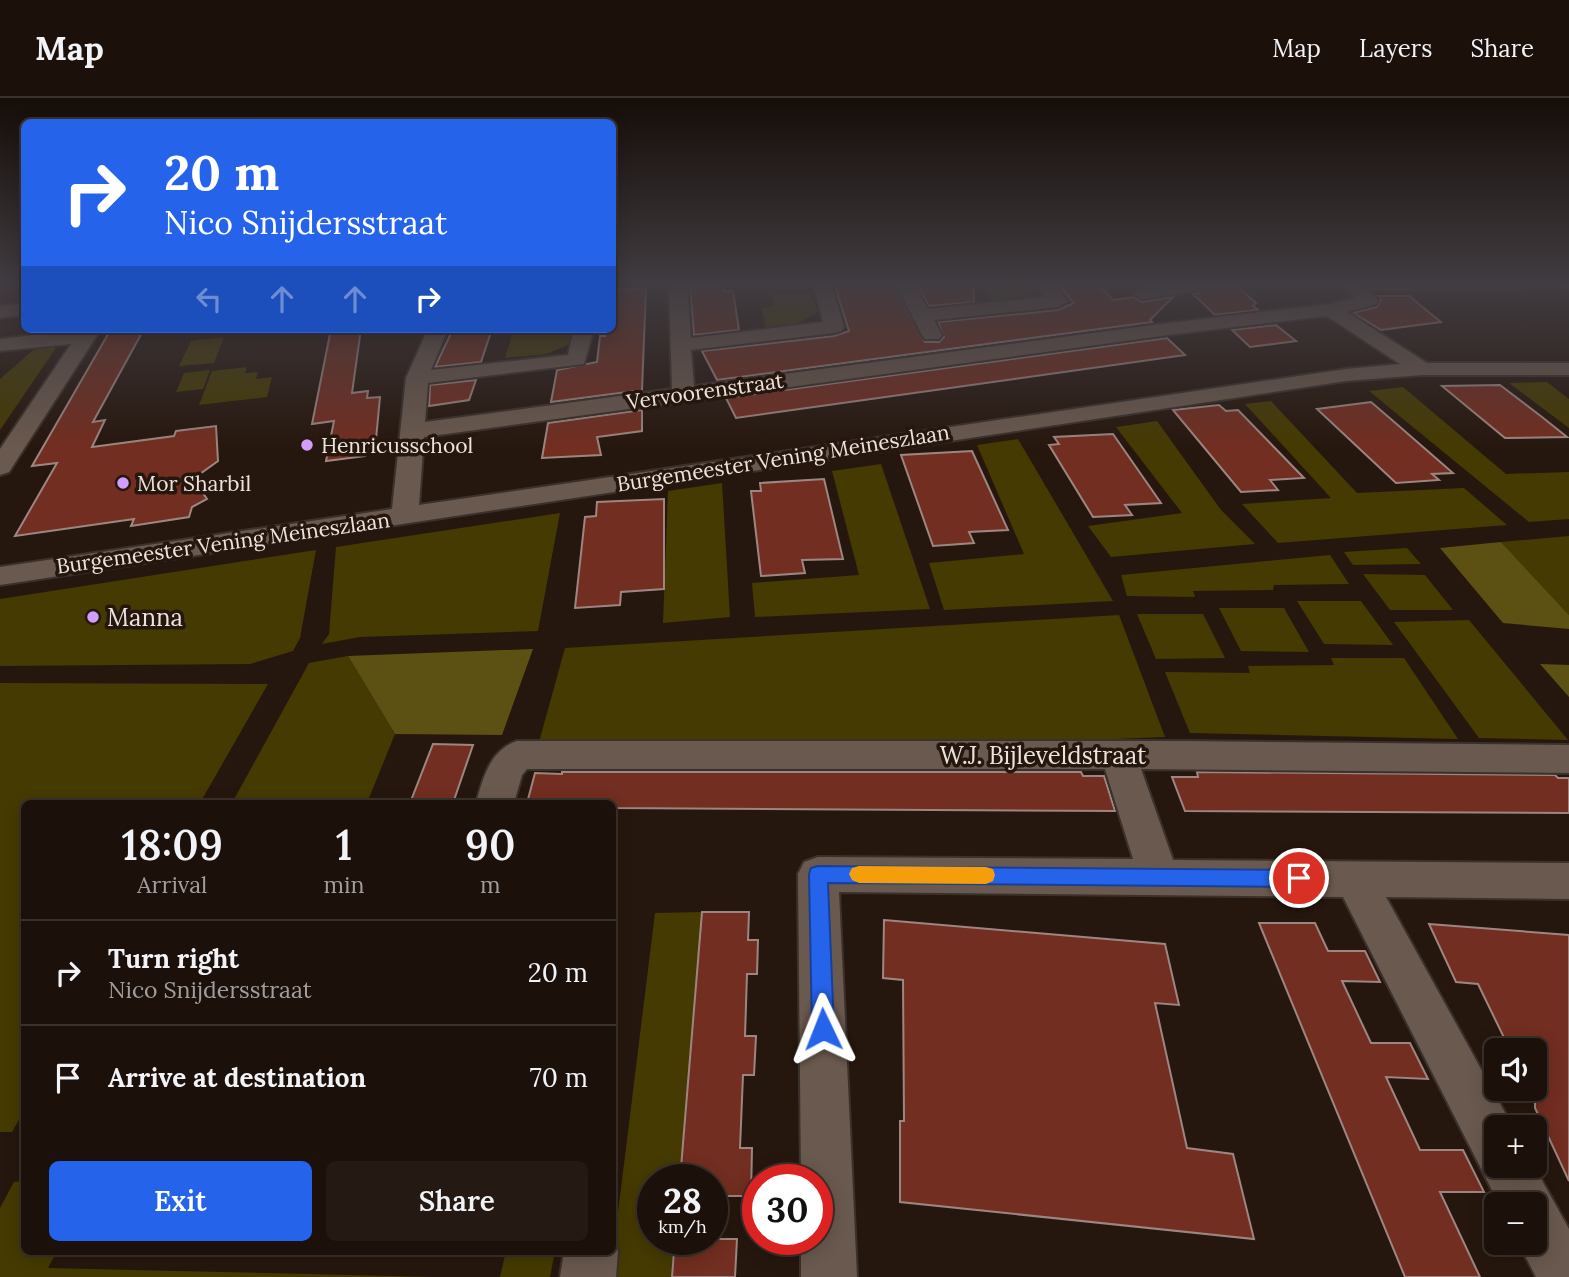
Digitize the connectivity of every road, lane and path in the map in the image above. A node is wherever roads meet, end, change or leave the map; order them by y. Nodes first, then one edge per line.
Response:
1 (48, 338) edge
2 (85, 338) edge
3 (434, 338) edge
4 (582, 338) edge
5 (682, 338) edge
6 (741, 338) edge
7 (933, 338) edge
8 (1101, 338) edge
9 (1374, 338) edge
10 (0, 345) edge
11 (682, 345) junction
12 (945, 359) junction
13 (1422, 369) junction
14 (1569, 369) edge
15 (417, 378) junction
16 (683, 394) junction
17 (413, 431) junction
18 (0, 467) edge
19 (405, 516) junction
20 (0, 576) edge
21 (1119, 756) junction
22 (1569, 759) edge
23 (496, 800) edge
24 (1159, 877) junction
25 (1355, 879) junction
26 (1569, 881) edge
27 (1484, 1124) edge
28 (1547, 1243) edge
29 (590, 1255) edge
30 (587, 1277) edge
31 (829, 1277) edge
32 (1565, 1277) edge

1 - 10 street
2 - 18 street
3 - 15 street
4 - 15 street
5 - 11 street
6 - 11 street
7 - 12 street
8 - 12 street, Vervoorenstraat
9 - 13 street
11 - 16 street
12 - 16 street, Vervoorenstraat
13 - 14 street, Burgemeester Vening Meineszlaan
13 - 19 street, Burgemeester Vening Meineszlaan
15 - 17 street
16 - 17 street, Vervoorenstraat
17 - 19 street
19 - 20 street, Burgemeester Vening Meineszlaan
21 - 22 street, W.J. Bijleveldstraat
21 - 23 street, W.J. Bijleveldstraat
21 - 24 street
24 - 25 street
24 - 31 street
25 - 26 street
25 - 27 street
28 - 32 street
29 - 30 street

